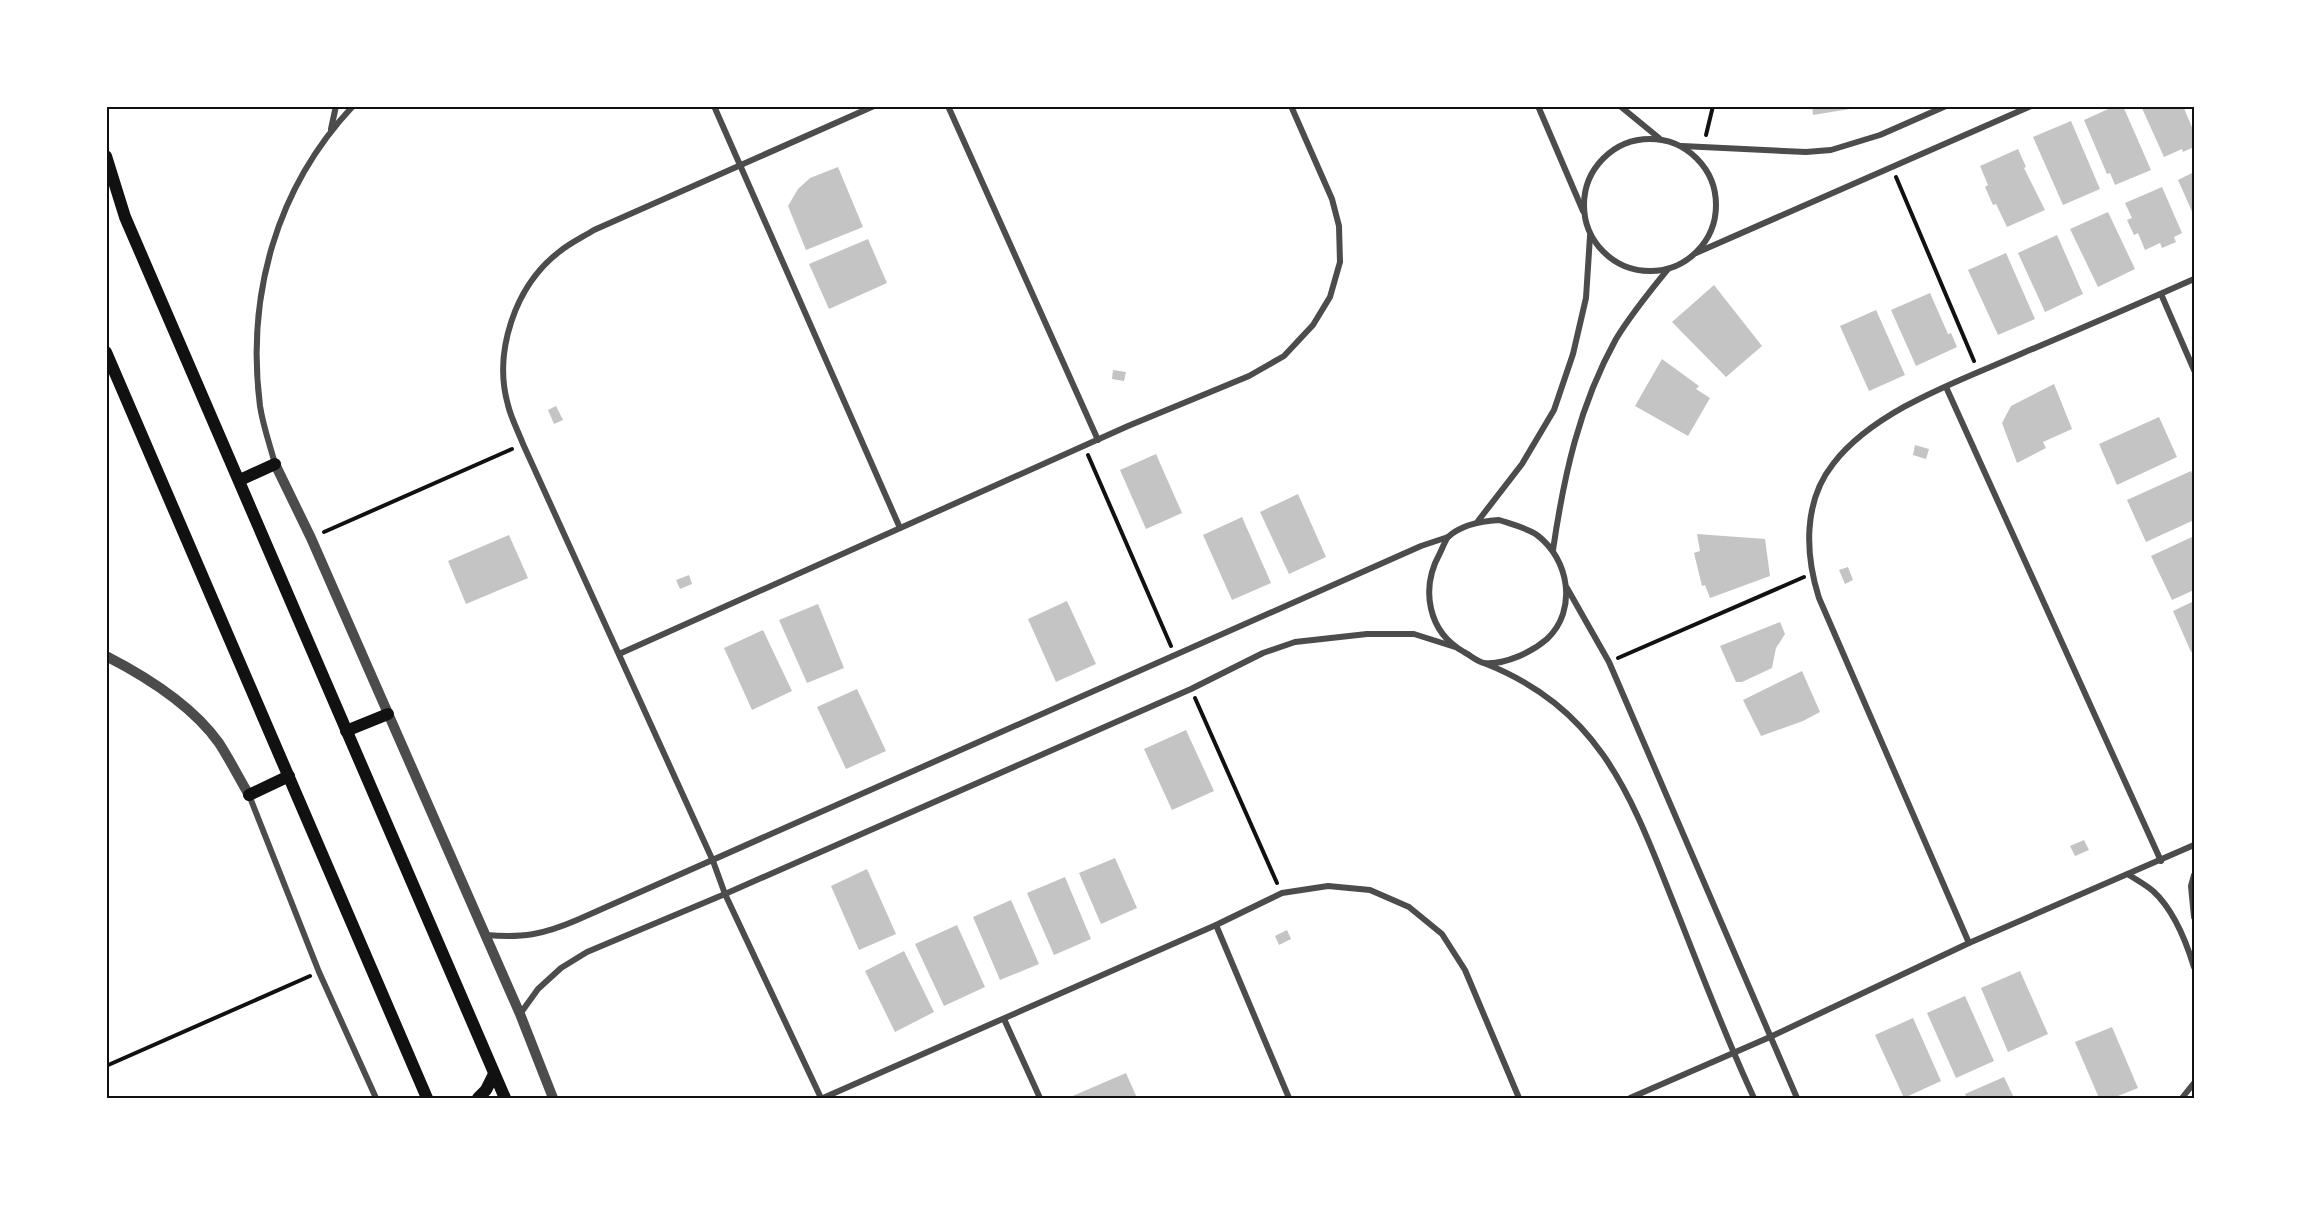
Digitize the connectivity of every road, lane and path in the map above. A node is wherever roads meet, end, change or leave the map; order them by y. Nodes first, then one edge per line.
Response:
1 (336, 106) edge
2 (353, 106) edge
3 (714, 106) edge
4 (874, 106) edge
5 (948, 106) edge
6 (1291, 106) edge
7 (1538, 106) edge
8 (1620, 106) edge
9 (1713, 106) edge
10 (1946, 106) edge
11 (2031, 106) edge
12 (331, 129) junction
13 (1659, 139) junction
14 (1681, 146) junction
15 (1703, 148) junction
16 (106, 156) edge
17 (740, 165) junction
18 (1892, 169) junction
19 (1584, 212) junction
20 (1590, 235) junction
21 (1695, 253) junction
22 (1668, 268) junction
23 (2194, 279) edge
24 (2161, 294) junction
25 (106, 352) edge
26 (2194, 370) edge
27 (1979, 372) junction
28 (1946, 387) junction
29 (1098, 440) junction
30 (524, 444) junction
31 (1084, 446) junction
32 (275, 464) junction
33 (240, 480) junction
34 (1478, 521) junction
35 (900, 528) junction
36 (1449, 537) junction
37 (311, 538) junction
38 (1552, 550) junction
39 (1811, 574) junction
40 (1567, 588) junction
41 (1455, 647) junction
42 (619, 654) junction
43 (1175, 655) junction
44 (106, 656) edge
45 (1609, 662) junction
46 (1484, 663) junction
47 (1191, 689) junction
48 (388, 714) junction
49 (346, 731) junction
50 (289, 776) junction
51 (249, 795) junction
52 (2194, 845) edge
53 (713, 861) junction
54 (2161, 861) junction
55 (2194, 874) edge
56 (2129, 875) junction
57 (1282, 893) junction
58 (725, 894) junction
59 (2194, 918) edge
60 (1216, 925) junction
61 (485, 935) junction
62 (1969, 943) junction
63 (2194, 967) edge
64 (319, 972) junction
65 (520, 1014) junction
66 (1004, 1019) junction
67 (1770, 1037) junction
68 (1733, 1053) junction
69 (106, 1066) edge
70 (494, 1074) junction
71 (2194, 1083) edge
72 (376, 1098) edge
73 (427, 1098) edge
74 (478, 1098) edge
75 (505, 1098) edge
76 (553, 1098) edge
77 (822, 1098) edge
78 (1040, 1098) edge
79 (1289, 1098) edge
80 (1519, 1098) edge
81 (1630, 1098) edge
82 (1754, 1098) edge
83 (1797, 1098) edge
84 (2182, 1098) edge

1 - 12 street
2 - 12 street
3 - 17 street
4 - 17 street
5 - 29 street
6 - 29 street
7 - 19 street
8 - 13 street
9 - 15 path
10 - 15 street
11 - 18 street
12 - 32 street
13 - 14 street
13 - 19 street
14 - 15 street
14 - 21 street
16 - 33 main road
17 - 30 street
17 - 35 street
18 - 21 street
18 - 27 path
19 - 20 street
20 - 22 street
20 - 34 street
21 - 22 street
22 - 38 street
23 - 24 street
24 - 26 street
24 - 27 street
25 - 50 main road
27 - 28 street
28 - 39 street
28 - 54 street
29 - 31 street
30 - 37 path
30 - 42 street
31 - 35 street
31 - 43 path
32 - 33 main road
32 - 37 street
33 - 49 main road
34 - 36 street
34 - 38 street
35 - 42 street
36 - 41 street
36 - 43 street
37 - 48 street
38 - 40 street
39 - 45 path
39 - 62 street
40 - 45 street
40 - 46 street
41 - 46 street
41 - 47 street
42 - 53 street
43 - 53 street
44 - 51 street
45 - 67 street
46 - 68 street
47 - 57 path
47 - 58 street
48 - 49 main road
48 - 61 street
49 - 70 main road
50 - 51 main road
50 - 73 main road
51 - 64 street
52 - 54 street
53 - 58 street
53 - 61 street
54 - 56 street
55 - 59 street
56 - 62 street
56 - 63 street
57 - 60 street
57 - 80 street
58 - 65 street
58 - 77 street
60 - 66 street
60 - 79 street
61 - 65 street
62 - 67 street
64 - 69 path
64 - 72 street
65 - 76 street
66 - 77 street
66 - 78 street
67 - 68 street
67 - 83 street
68 - 81 street
68 - 82 street
70 - 74 main road
70 - 75 main road
71 - 84 street

